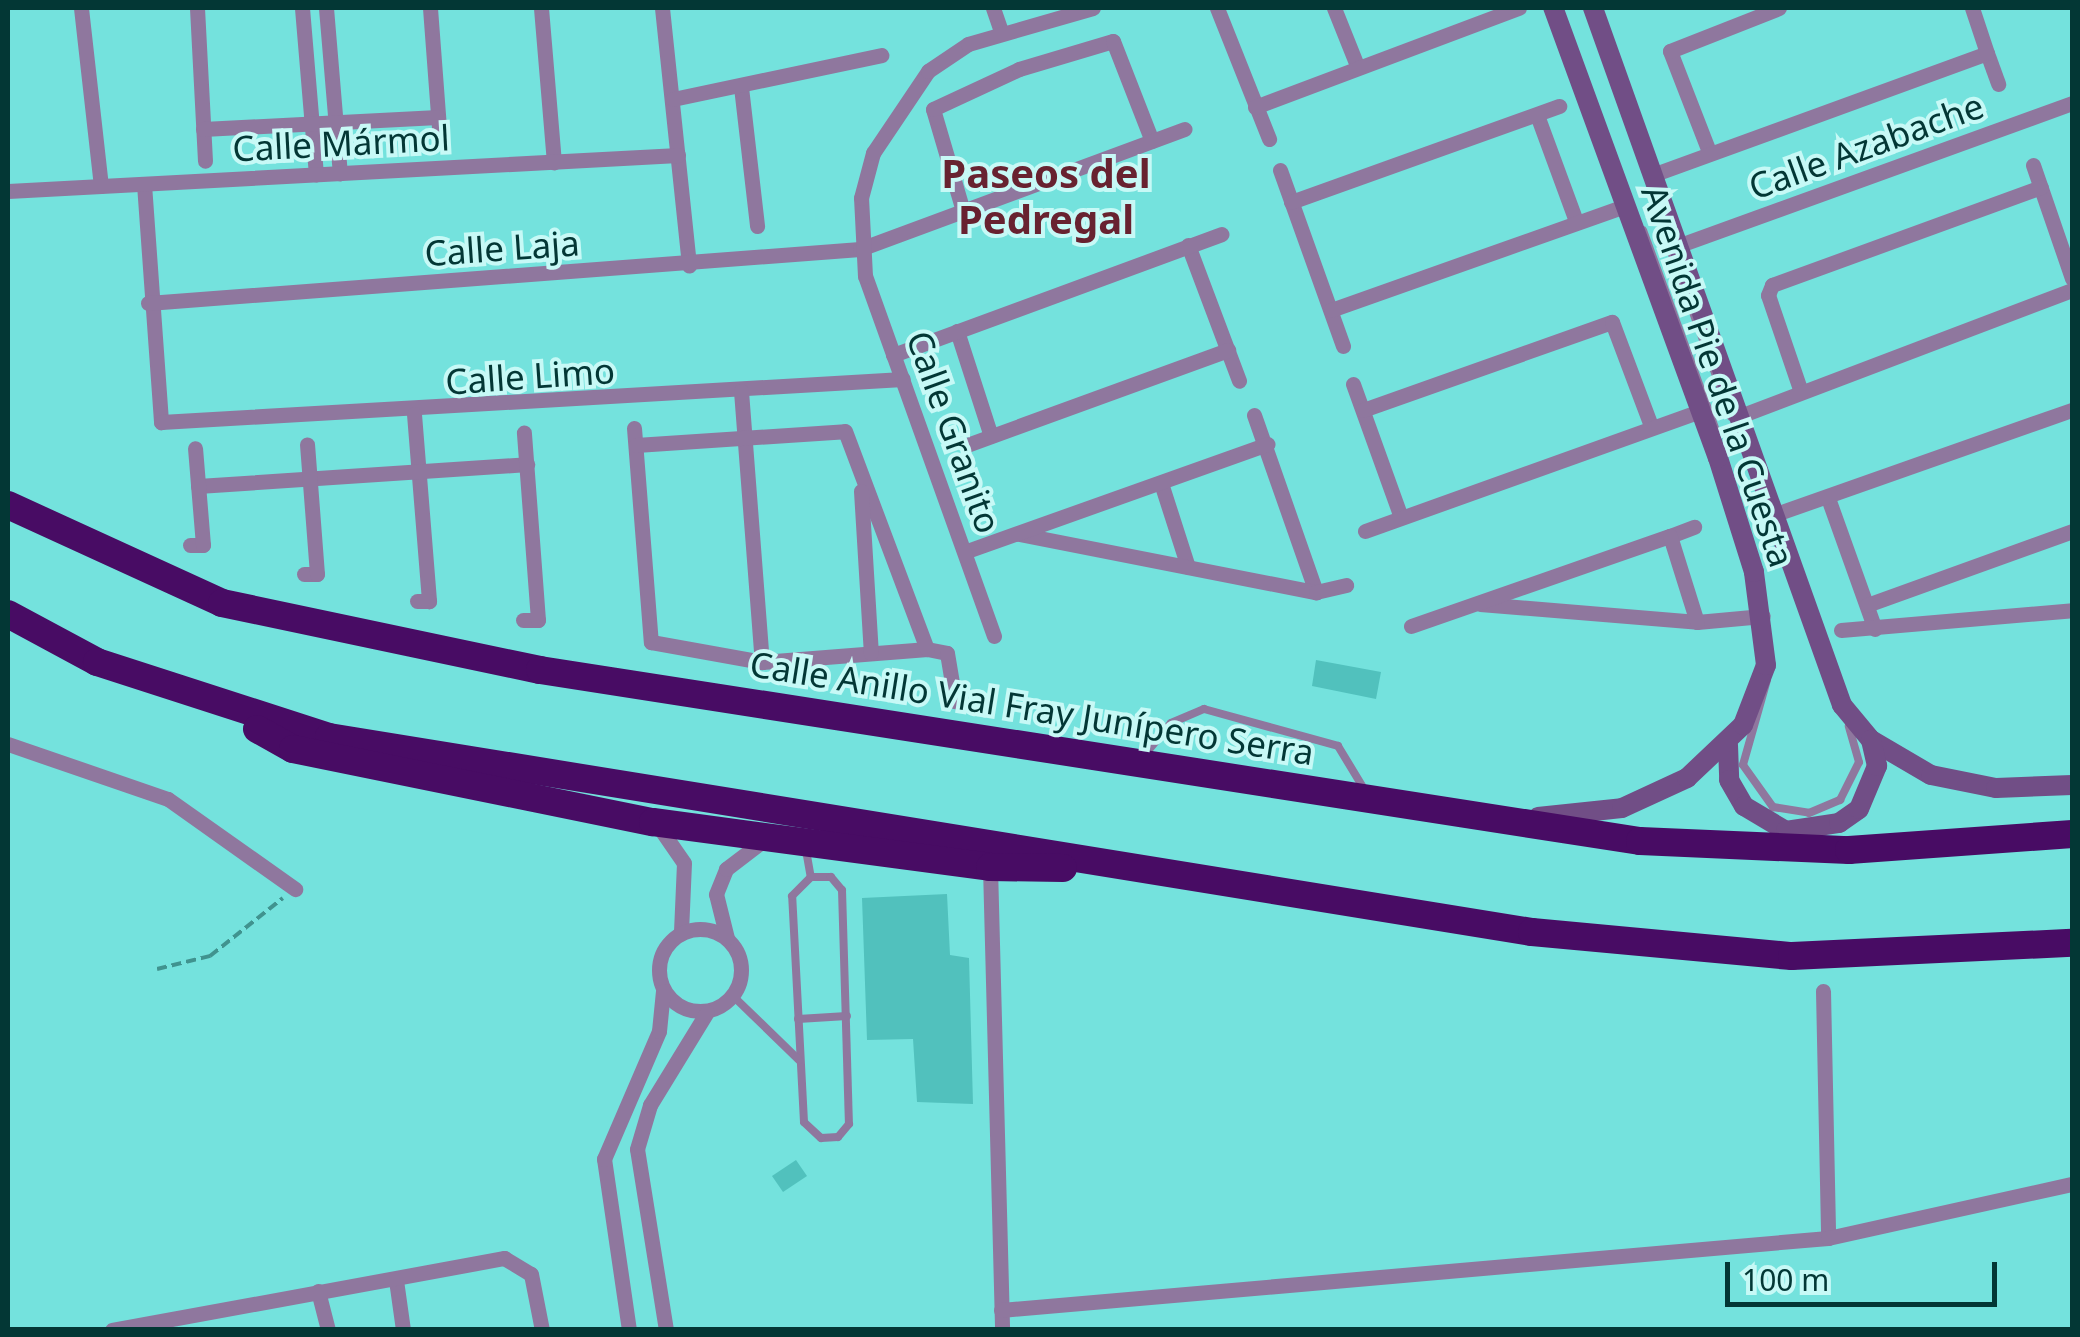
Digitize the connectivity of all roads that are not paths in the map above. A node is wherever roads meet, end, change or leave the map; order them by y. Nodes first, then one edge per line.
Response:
1 (80, 8) edge
2 (196, 8) edge
3 (302, 8) edge
4 (326, 8) edge
5 (430, 8) edge
6 (541, 8) edge
7 (662, 8) edge
8 (993, 8) edge
9 (1093, 8) edge
10 (1217, 8) edge
11 (1334, 8) edge
12 (1456, 8) edge
13 (1519, 8) edge
14 (1553, 8) edge
15 (1592, 8) edge
16 (1779, 8) edge
17 (1972, 8) edge
18 (1463, 24) junction
19 (1001, 31) junction
20 (1670, 51) junction
21 (1987, 53) junction
22 (881, 56) dead end
23 (1654, 59) dead end
24 (1356, 63) junction
25 (1998, 84) dead end
26 (740, 87) junction
27 (672, 99) junction
28 (2072, 103) edge
29 (1559, 106) dead end
30 (1255, 107) junction
31 (1537, 114) junction
32 (438, 117) junction
33 (335, 122) junction
34 (311, 124) junction
35 (1185, 128) dead end
36 (204, 129) junction
37 (1269, 139) dead end
38 (1152, 141) junction
39 (440, 142) dead end
40 (1708, 149) junction
41 (678, 155) junction
42 (205, 161) dead end
43 (554, 162) junction
44 (2032, 165) dead end
45 (1280, 170) dead end
46 (340, 173) junction
47 (316, 174) junction
48 (1655, 174) junction
49 (144, 184) junction
50 (101, 186) junction
51 (2041, 187) junction
52 (8, 191) edge
53 (1290, 202) junction
54 (1625, 206) junction
55 (964, 211) junction
56 (1576, 221) junction
57 (757, 226) dead end
58 (1221, 234) dead end
59 (1188, 245) junction
60 (1680, 245) junction
61 (860, 249) junction
62 (689, 266) junction
63 (2072, 278) edge
64 (2072, 290) edge
65 (148, 303) junction
66 (1331, 310) junction
67 (956, 331) junction
68 (1343, 346) dead end
69 (1228, 350) junction
70 (893, 355) junction
71 (903, 379) junction
72 (1240, 380) dead end
73 (1353, 384) dead end
74 (1800, 389) junction
75 (741, 391) junction
76 (1362, 410) junction
77 (2072, 410) edge
78 (1701, 411) junction
79 (414, 414) junction
80 (1254, 415) dead end
81 (1740, 416) junction
82 (1651, 426) junction
83 (634, 428) dead end
84 (524, 433) dead end
85 (991, 436) junction
86 (745, 438) junction
87 (1749, 440) junction
88 (307, 444) dead end
89 (1267, 444) junction
90 (636, 445) junction
91 (968, 445) dead end
92 (196, 448) dead end
93 (1718, 458) junction
94 (527, 464) junction
95 (419, 471) junction
96 (860, 477) junction
97 (310, 479) junction
98 (1160, 482) junction
99 (198, 486) junction
100 (1828, 498) junction
101 (8, 505) edge
102 (1776, 514) junction
103 (1401, 517) junction
104 (1694, 527) dead end
105 (1365, 531) dead end
106 (2072, 531) edge
107 (1019, 534) junction
108 (1670, 536) junction
109 (190, 545) dead end
110 (967, 551) junction
111 (1188, 567) junction
112 (304, 574) dead end
113 (1346, 584) dead end
114 (1316, 592) junction
115 (416, 601) dead end
116 (1472, 603) junction
117 (1867, 604) junction
118 (2072, 610) edge
119 (8, 614) edge
120 (1763, 616) junction
121 (523, 620) dead end
122 (1697, 622) junction
123 (1412, 626) dead end
124 (1875, 629) junction
125 (1841, 630) dead end
126 (994, 636) dead end
127 (926, 648) junction
128 (872, 653) junction
129 (762, 662) junction
130 (1766, 665) junction
131 (955, 701) dead end
132 (211, 704) junction
133 (1842, 705) junction
134 (1872, 740) junction
135 (8, 744) edge
136 (1728, 745) junction
137 (1141, 760) junction
138 (2072, 785) edge
139 (1368, 797) junction
140 (1486, 817) junction
141 (653, 822) junction
142 (2072, 834) edge
143 (766, 838) junction
144 (801, 842) junction
145 (840, 848) junction
146 (990, 868) junction
147 (1153, 868) junction
148 (811, 877) junction
149 (831, 877) junction
150 (295, 889) road end
151 (682, 933) junction
152 (727, 938) junction
153 (2072, 943) edge
154 (663, 991) junction
155 (1823, 991) dead end
156 (733, 996) junction
157 (707, 1012) junction
158 (847, 1016) junction
159 (798, 1019) junction
160 (800, 1060) junction
161 (2072, 1184) edge
162 (1828, 1238) junction
163 (396, 1280) junction
164 (318, 1291) junction
165 (1001, 1310) junction
166 (162, 1322) edge
167 (112, 1330) edge
168 (328, 1330) edge
169 (403, 1330) edge
170 (542, 1330) edge
171 (629, 1330) edge
172 (666, 1330) edge
173 (1002, 1330) edge

1 - 50 street
2 - 36 street
3 - 34 street
4 - 33 street
5 - 32 street
6 - 43 street
7 - 27 street
8 - 19 street
9 - 19 street, Calle Granito
10 - 30 street
11 - 24 street
12 - 18 street
13 - 18 street
14 - 54 main road, Avenida Pie de la Cuesta
15 - 48 main road, Avenida Pie de la Cuesta
16 - 20 street
17 - 21 street
18 - 24 street
19 - 61 street, Calle Granito
20 - 23 street
20 - 40 street
21 - 25 street
21 - 40 street
22 - 26 street
24 - 30 street
26 - 27 street
26 - 57 street
27 - 41 street
28 - 60 street, Calle Azabache
29 - 31 street
30 - 37 street
31 - 53 street
31 - 56 street
32 - 33 street
32 - 39 street
33 - 34 street
33 - 46 street
34 - 36 street
34 - 47 street
35 - 38 street
36 - 42 street
38 - 55 street
38 - 55 street
40 - 48 street
41 - 43 street, Calle Mármol
41 - 62 street
43 - 46 street, Calle Mármol
44 - 51 street
45 - 53 street
46 - 47 street, Calle Mármol
47 - 49 street, Calle Mármol
48 - 60 main road, Avenida Pie de la Cuesta
48 - 87 lane
49 - 50 street, Calle Mármol
49 - 65 street
50 - 52 street, Calle Mármol
51 - 63 street
51 - 74 street
53 - 66 street
54 - 56 street
54 - 78 main road, Avenida Pie de la Cuesta
54 - 93 lane
55 - 61 street
56 - 66 street
58 - 59 street
59 - 67 street
59 - 69 street
60 - 81 main road, Avenida Pie de la Cuesta
61 - 62 street, Calle Laja
61 - 70 street, Calle Granito
62 - 65 street, Calle Laja
64 - 74 street
65 - 79 street, Calle Limo
66 - 68 street
67 - 70 street
67 - 85 street
69 - 72 street
69 - 85 street
70 - 71 street, Calle Granito
71 - 75 street, Calle Limo
71 - 110 street, Calle Granito
73 - 76 street
74 - 81 street
75 - 79 street, Calle Limo
75 - 86 street
76 - 82 street
76 - 103 street
77 - 100 street
78 - 82 street
78 - 93 main road, Avenida Pie de la Cuesta
79 - 95 street
80 - 89 street
81 - 87 main road, Avenida Pie de la Cuesta
82 - 103 street
83 - 90 street
84 - 94 street
85 - 91 street
86 - 90 street
86 - 96 street
86 - 129 street
87 - 102 main road, Avenida Pie de la Cuesta
88 - 97 street
89 - 98 street
89 - 114 street
90 - 129 street
92 - 99 street
93 - 120 main road, Avenida Pie de la Cuesta
94 - 95 street
94 - 121 street
95 - 97 street
95 - 115 street
96 - 127 street
96 - 128 street
97 - 99 street
97 - 112 street
98 - 107 street
98 - 111 street
99 - 109 street
100 - 102 street
100 - 117 street
101 - 137 highway, Calle Anillo Vial Fray Junípero Serra
102 - 133 main road, Avenida Pie de la Cuesta
103 - 105 street
104 - 108 street
106 - 117 street
107 - 110 street
107 - 111 street
108 - 116 street
108 - 122 street
110 - 126 street, Calle Granito
111 - 114 street
113 - 114 street
116 - 122 street
116 - 123 street
117 - 124 street
118 - 124 street
119 - 132 highway
120 - 122 street
120 - 130 main road, Avenida Pie de la Cuesta
124 - 125 street
127 - 128 street
127 - 131 street
128 - 129 street
130 - 133 lane
130 - 136 main road, Avenida Pie de la Cuesta
132 - 141 highway
132 - 147 highway
133 - 134 main road, Avenida Pie de la Cuesta
134 - 136 main road
134 - 138 main road, Avenida Pie de la Cuesta
135 - 150 street
136 - 140 main road, Avenida Pie de la Cuesta
137 - 139 highway, Calle Anillo Vial Fray Junípero Serra
137 - 139 lane
139 - 140 highway, Calle Anillo Vial Fray Junípero Serra
140 - 142 highway, Calle Anillo Vial Fray Junípero Serra
141 - 143 highway
141 - 151 street
143 - 144 highway
143 - 152 street
144 - 145 highway
144 - 148 lane
145 - 146 highway
145 - 149 lane
146 - 147 highway
146 - 165 street
147 - 153 highway
148 - 149 lane
148 - 159 lane
149 - 158 lane
151 - 152 street
151 - 154 street
152 - 156 street
154 - 157 street
154 - 171 street
155 - 162 street
156 - 157 street
156 - 160 lane
157 - 172 street
158 - 159 lane
158 - 160 lane
159 - 160 lane
161 - 162 street
162 - 165 street
163 - 164 street
163 - 169 street
163 - 170 street
164 - 166 street
164 - 168 street
165 - 173 street
166 - 167 street

